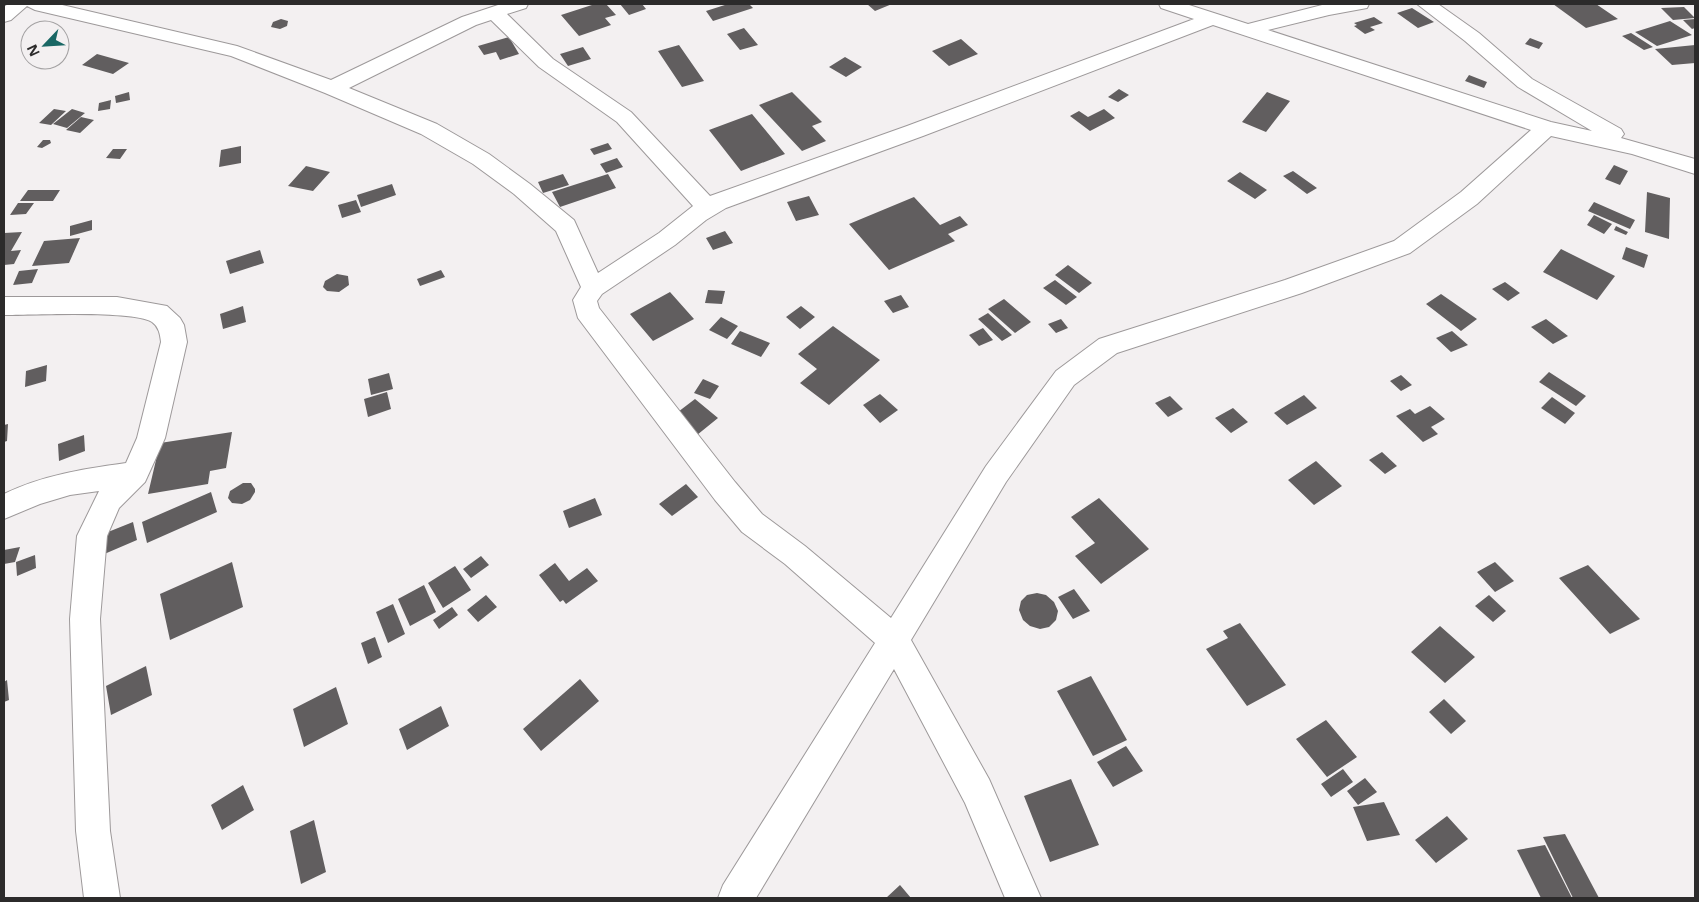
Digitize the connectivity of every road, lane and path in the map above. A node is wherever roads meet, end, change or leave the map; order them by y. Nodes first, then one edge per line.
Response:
1 (19, 4) edge
2 (36, 4) edge
3 (519, 4) edge
4 (1168, 4) edge
5 (1360, 4) edge
6 (1426, 4) edge
7 (495, 13) junction
8 (4, 16) edge
9 (1211, 19) junction
10 (1246, 30) junction
11 (332, 88) junction
12 (1547, 128) junction
13 (1636, 148) junction
14 (1695, 167) edge
15 (708, 208) junction
16 (593, 288) junction
17 (4, 306) edge
18 (135, 474) junction
19 (4, 507) edge
20 (895, 641) junction
21 (102, 898) edge
22 (736, 898) edge
23 (1023, 898) edge

1 - 8 street
2 - 11 street
3 - 7 street
4 - 9 street
5 - 10 street
6 - 13 street
7 - 11 street
7 - 15 street
9 - 10 street
9 - 15 street
10 - 12 street
11 - 16 street
12 - 13 street
12 - 20 street
13 - 14 street
15 - 16 street
16 - 20 street
17 - 18 street
18 - 19 street
18 - 21 street
20 - 22 street
20 - 23 street

